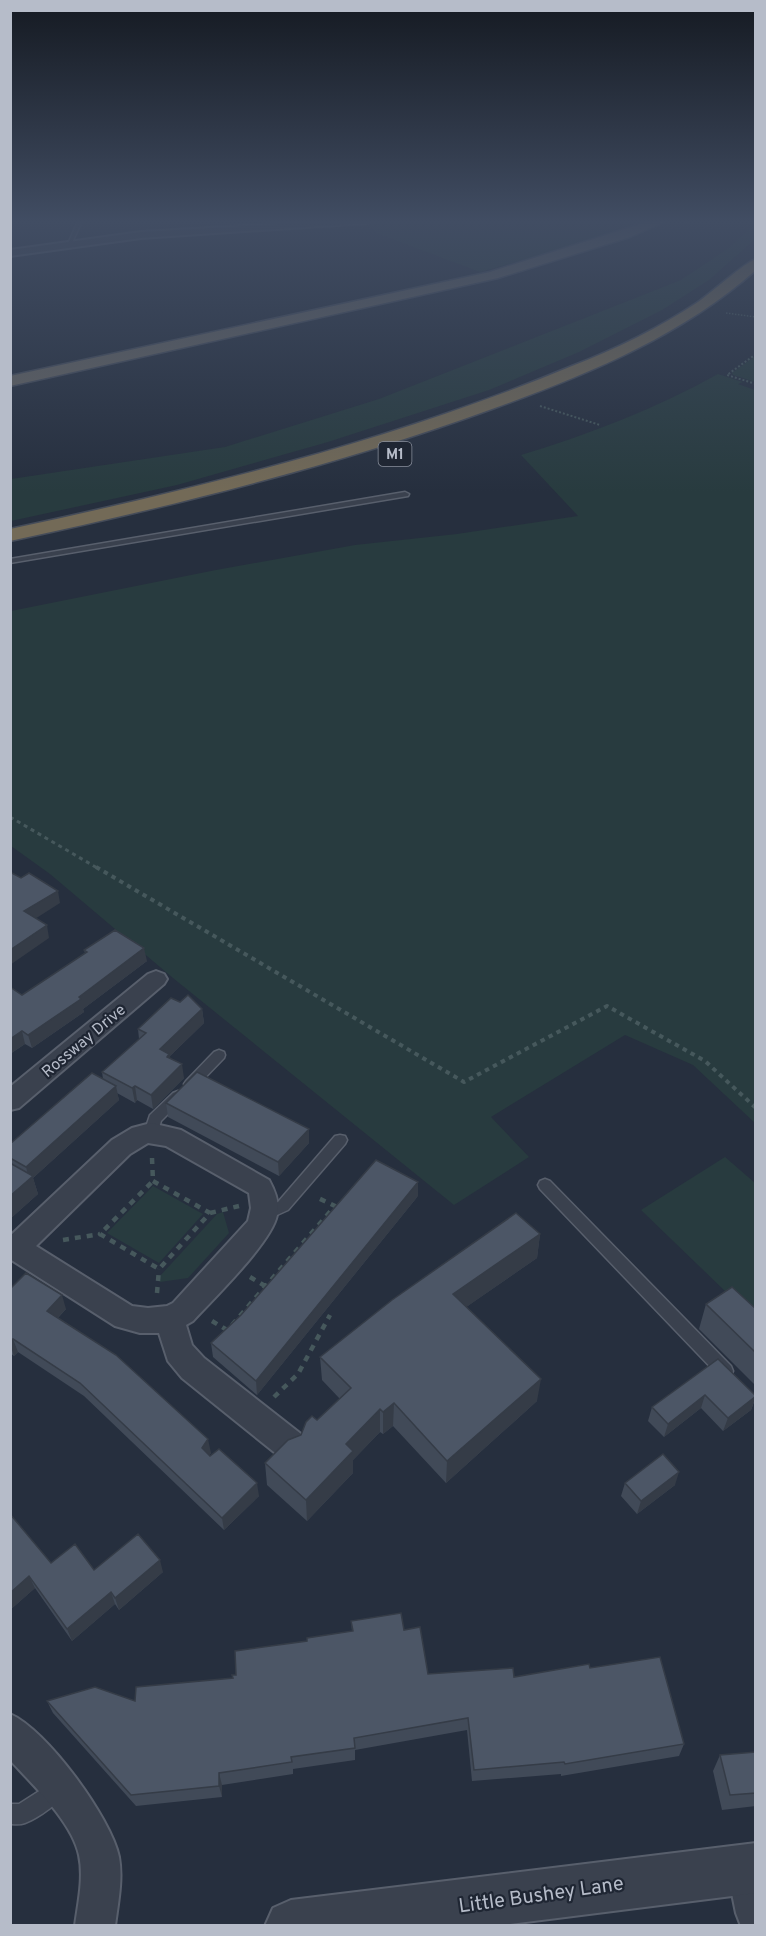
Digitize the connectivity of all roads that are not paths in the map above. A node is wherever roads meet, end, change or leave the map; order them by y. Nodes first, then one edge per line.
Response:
1 (324, 311) edge
2 (689, 311) edge
3 (725, 313) road end
4 (10, 381) edge
5 (405, 494) dead end
6 (10, 535) edge
7 (10, 554) edge
8 (10, 561) edge
9 (156, 979) dead end
10 (219, 1055) dead end
11 (10, 1101) edge
12 (151, 1132) junction
13 (340, 1140) dead end
14 (545, 1185) dead end
15 (266, 1214) junction
16 (13, 1251) edge
17 (170, 1320) junction
18 (739, 1385) edge
19 (290, 1445) edge
20 (10, 1732) edge
21 (58, 1788) junction
22 (10, 1814) edge
23 (753, 1883) edge
24 (95, 1926) edge
25 (291, 1926) edge

1 - 4 highway
2 - 6 highway, M1
3 - 7 highway, M1
5 - 8 lane
9 - 11 street, Rossway Drive
10 - 12 lane
12 - 15 street
12 - 16 street
13 - 15 lane
14 - 18 lane
15 - 17 street
16 - 17 street
17 - 19 street
20 - 21 street
21 - 22 lane
21 - 24 street
23 - 25 street, Little Bushey Lane

